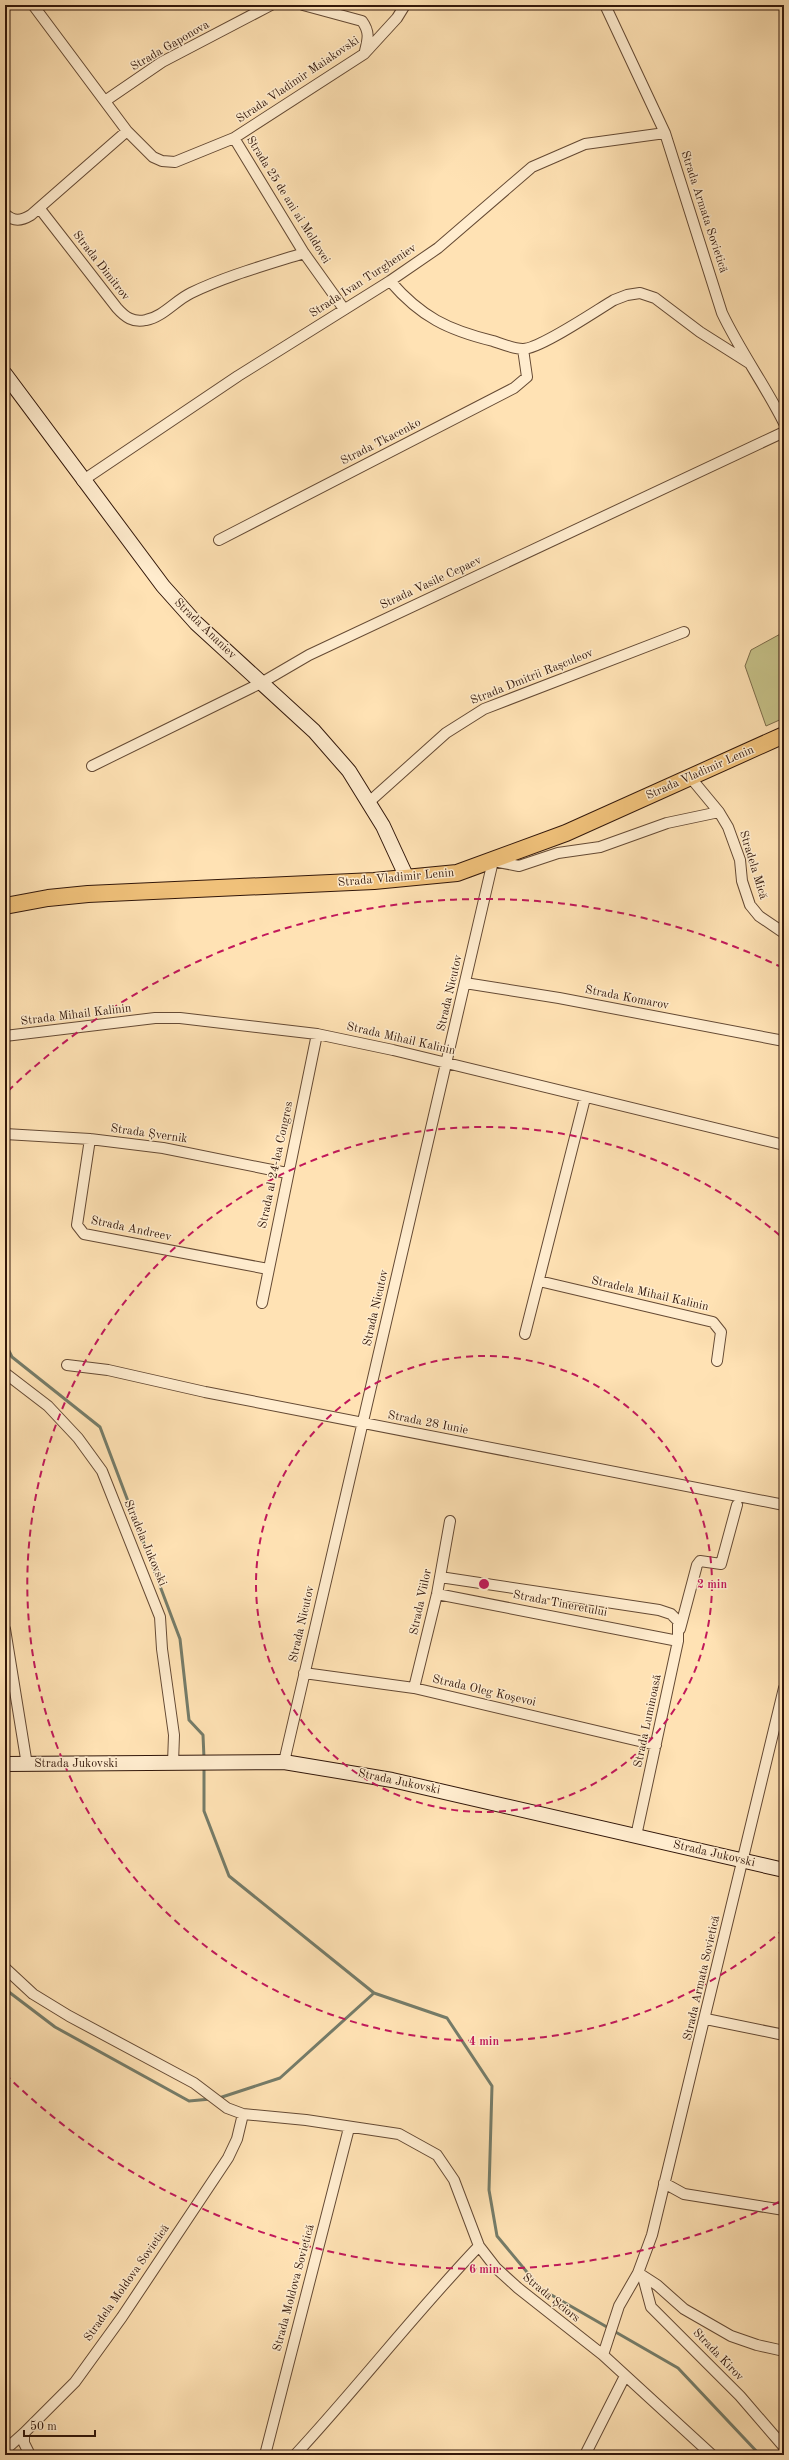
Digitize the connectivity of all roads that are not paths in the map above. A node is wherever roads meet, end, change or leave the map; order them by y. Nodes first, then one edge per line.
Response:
1 (33, 5) edge
2 (271, 5) edge
3 (302, 5) edge
4 (405, 5) edge
5 (605, 5) edge
6 (364, 54) junction
7 (105, 101) junction
8 (127, 131) junction
9 (665, 133) junction
10 (234, 138) junction
11 (40, 209) junction
12 (5, 214) edge
13 (304, 253) junction
14 (390, 282) junction
15 (344, 309) junction
16 (524, 349) junction
17 (751, 364) junction
18 (5, 374) edge
19 (784, 423) edge
20 (784, 432) edge
21 (82, 481) junction
22 (219, 540) dead end
23 (684, 632) dead end
24 (261, 683) junction
25 (784, 735) edge
26 (92, 766) dead end
27 (690, 777) junction
28 (369, 802) junction
29 (719, 812) junction
30 (493, 861) junction
31 (407, 878) junction
32 (5, 906) edge
33 (784, 933) edge
34 (465, 983) junction
35 (317, 1034) junction
36 (5, 1036) edge
37 (784, 1041) edge
38 (447, 1063) junction
39 (585, 1098) junction
40 (5, 1134) edge
41 (90, 1139) junction
42 (784, 1145) edge
43 (287, 1173) junction
44 (268, 1269) junction
45 (539, 1281) junction
46 (262, 1302) dead end
47 (525, 1334) dead end
48 (717, 1361) dead end
49 (67, 1365) dead end
50 (5, 1373) edge
51 (362, 1423) junction
52 (784, 1505) edge
53 (737, 1506) dead end
54 (450, 1521) dead end
55 (440, 1577) junction
56 (437, 1594) junction
57 (5, 1629) edge
58 (680, 1629) junction
59 (678, 1642) junction
60 (304, 1673) junction
61 (414, 1688) junction
62 (784, 1688) edge
63 (656, 1745) junction
64 (284, 1762) junction
65 (173, 1763) junction
66 (5, 1764) edge
67 (27, 1765) junction
68 (636, 1836) junction
69 (743, 1861) junction
70 (784, 1870) edge
71 (5, 1968) edge
72 (706, 2019) junction
73 (784, 2035) edge
74 (243, 2114) junction
75 (349, 2128) junction
76 (664, 2182) junction
77 (784, 2210) edge
78 (478, 2246) junction
79 (640, 2275) junction
80 (784, 2351) edge
81 (603, 2355) junction
82 (626, 2376) junction
83 (24, 2433) junction
84 (784, 2447) edge
85 (5, 2450) edge
86 (30, 2455) edge
87 (265, 2455) edge
88 (295, 2455) edge
89 (585, 2455) edge
90 (712, 2455) edge

1 - 7 street, Strada 25 de ani ai Moldovei
2 - 7 street, Strada Gaponova
3 - 6 street
4 - 6 street, Strada Vladimir Maiakovski
5 - 9 street, Strada Armata Sovietică
6 - 10 street, Strada Vladimir Maiakovski
7 - 8 street, Strada 25 de ani ai Moldovei
8 - 10 street, Strada 25 de ani ai Moldovei
8 - 11 street
9 - 14 street, Strada Ivan Turgheniev
9 - 17 street, Strada Armata Sovietică
10 - 13 street, Strada 25 de ani ai Moldovei
11 - 12 street
11 - 13 street, Strada Dimitrov
13 - 15 street, Strada 25 de ani ai Moldovei
14 - 15 street, Strada Ivan Turgheniev
14 - 16 street
15 - 21 street, Strada Ivan Turgheniev
16 - 17 street
16 - 22 street, Strada Tkacenko
17 - 19 street, Strada Armata Sovietică
18 - 21 main road, Strada Ananiev
20 - 24 street, Strada Vasile Cepaev
21 - 24 main road, Strada Ananiev
23 - 28 street, Strada Dmitrii Rașculeov
24 - 26 street, Strada Vasile Cepaev
24 - 28 main road, Strada Ananiev
25 - 27 main road, Strada Vladimir Lenin
27 - 29 street, Stradela Mică
27 - 30 main road, Strada Vladimir Lenin
28 - 31 main road, Strada Ananiev
29 - 30 street
29 - 33 street, Stradela Mică
30 - 31 main road, Strada Vladimir Lenin
30 - 34 street, Strada Nicutov
31 - 32 main road, Strada Vladimir Lenin
34 - 37 street, Strada Komarov
34 - 38 street, Strada Nicutov
35 - 36 street, Strada Mihail Kalinin
35 - 38 street, Strada Mihail Kalinin
35 - 43 street, Strada al 24-lea Congres
38 - 39 street, Strada Mihail Kalinin
38 - 51 street, Strada Nicutov
39 - 42 street, Strada Mihail Kalinin
39 - 45 street
40 - 41 street, Strada Șvernik
41 - 43 street, Strada Șvernik
41 - 44 street, Strada Andreev
43 - 44 street, Strada al 24-lea Congres
44 - 46 street, Strada al 24-lea Congres
45 - 47 street
45 - 48 street, Stradela Mihail Kalinin
49 - 51 street, Strada 28 Iunie
50 - 65 street, Stradela Jukovski
51 - 52 street, Strada 28 Iunie
51 - 60 street, Strada Nicutov
53 - 58 street, Strada Luminoasă
54 - 55 street, Strada Viilor
55 - 56 street, Strada Viilor
55 - 58 street, Strada Tineretului
56 - 59 street, Strada Tineretului
56 - 61 street, Strada Viilor
57 - 67 street
58 - 59 street, Strada Luminoasă
59 - 63 street, Strada Luminoasă
60 - 61 street, Strada Oleg Koşevoi
60 - 64 street, Strada Nicutov
61 - 63 street, Strada Oleg Koşevoi
62 - 69 street, Strada Armata Sovietică
63 - 68 street, Strada Luminoasă
64 - 65 main road, Strada Jukovski
64 - 68 main road, Strada Jukovski
65 - 67 main road, Strada Jukovski
66 - 67 main road, Strada Jukovski
68 - 69 main road, Strada Jukovski
69 - 70 main road, Strada Jukovski
69 - 72 street, Strada Armata Sovietică
71 - 74 street, Strada Șciors
72 - 73 street
72 - 76 street, Strada Armata Sovietică
74 - 75 street, Strada Șciors
74 - 83 street, Stradela Moldova Sovietică
75 - 78 street, Strada Șciors
75 - 87 street, Strada Moldova Sovietică
76 - 77 street
76 - 79 street, Strada Armata Sovietică
78 - 81 street, Strada Șciors
78 - 88 street
79 - 80 street
79 - 81 street, Strada Armata Sovietică
79 - 84 street, Strada Kirov
81 - 82 street, Strada Șciors
82 - 89 street
82 - 90 street, Strada Șciors
83 - 85 street, Stradela Moldova Sovietică
83 - 86 street

